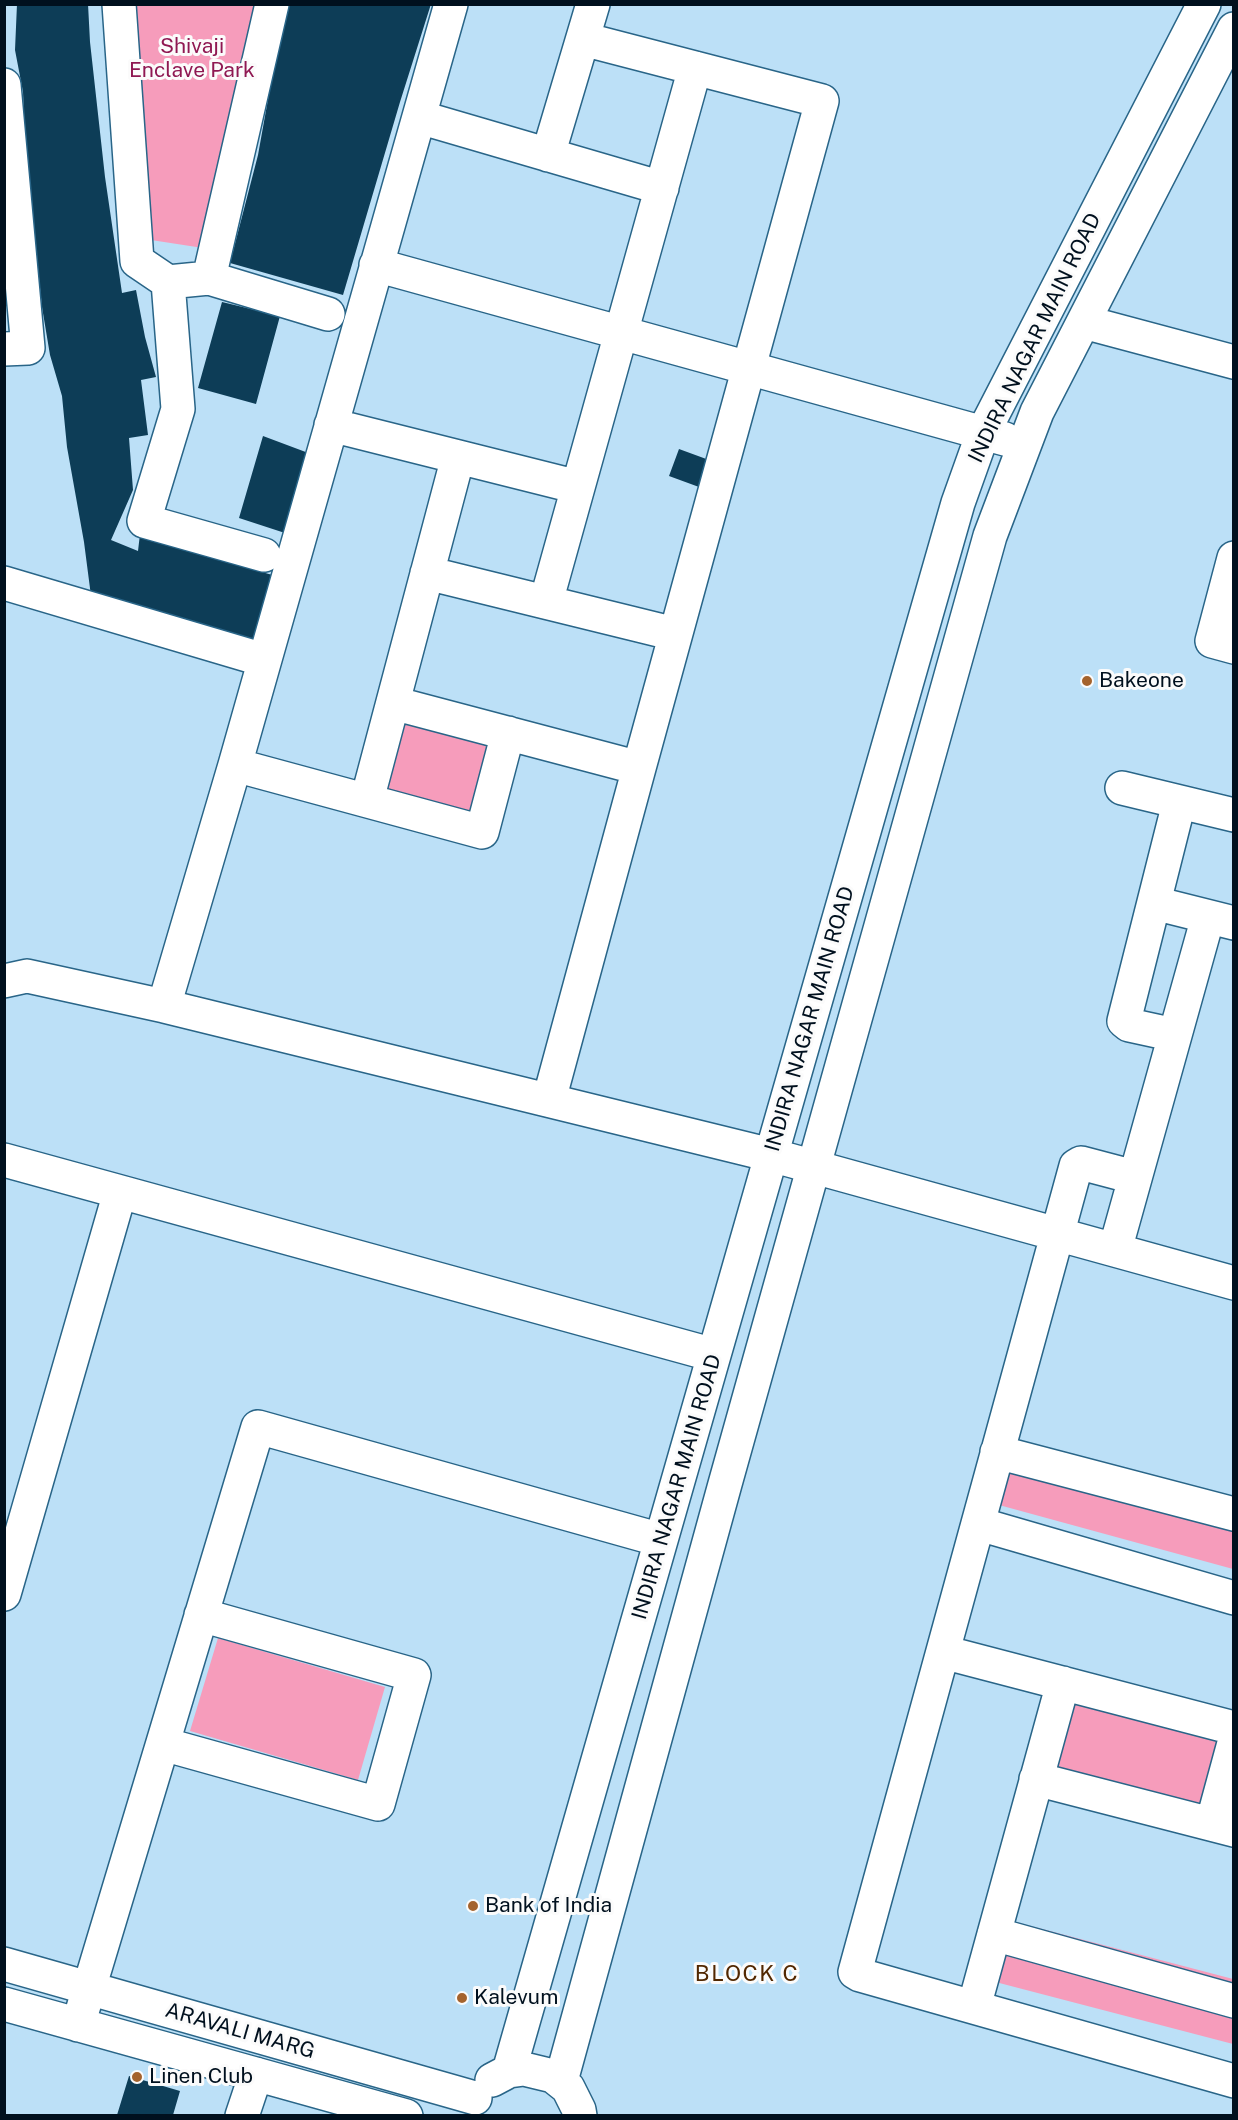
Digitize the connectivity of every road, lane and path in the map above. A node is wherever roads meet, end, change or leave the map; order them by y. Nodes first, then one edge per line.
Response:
1 (119, 4) edge
2 (272, 4) edge
3 (451, 4) edge
4 (593, 4) edge
5 (1204, 4) edge
6 (1233, 29) edge
7 (583, 39) junction
8 (695, 68) junction
9 (4, 85) edge
10 (419, 117) junction
11 (548, 155) junction
12 (662, 189) junction
13 (376, 265) junction
14 (209, 278) junction
15 (168, 282) junction
16 (328, 314) dead end
17 (1084, 322) junction
18 (621, 333) junction
19 (4, 349) edge
20 (1233, 362) edge
21 (748, 368) junction
22 (331, 425) junction
23 (983, 433) junction
24 (1026, 444) junction
25 (458, 457) junction
26 (578, 488) junction
27 (264, 555) dead end
28 (1233, 558) edge
29 (428, 573) junction
30 (4, 583) edge
31 (546, 602) junction
32 (675, 634) junction
33 (1233, 647) edge
34 (264, 660) junction
35 (393, 703) junction
36 (508, 733) junction
37 (235, 765) junction
38 (639, 768) junction
39 (1122, 788) dead end
40 (367, 800) junction
41 (1179, 803) junction
42 (1233, 815) edge
43 (1154, 903) junction
44 (1221, 920) edge
45 (4, 981) edge
46 (164, 1006) junction
47 (1175, 1035) junction
48 (549, 1100) junction
49 (771, 1155) junction
50 (4, 1160) edge
51 (813, 1166) junction
52 (1134, 1177) junction
53 (120, 1192) junction
54 (1057, 1234) junction
55 (1115, 1250) junction
56 (1233, 1282) edge
57 (714, 1355) junction
58 (997, 1452) junction
59 (1233, 1514) edge
60 (979, 1524) junction
61 (661, 1540) junction
62 (4, 1593) edge
63 (1233, 1598) edge
64 (201, 1615) junction
65 (943, 1652) junction
66 (1063, 1683) junction
67 (1233, 1728) edge
68 (1233, 1743) edge
69 (163, 1744) junction
70 (1036, 1779) junction
71 (1223, 1827) edge
72 (994, 1934) junction
73 (4, 1964) edge
74 (89, 1988) junction
75 (1233, 2001) edge
76 (4, 2004) edge
77 (974, 2007) junction
78 (78, 2025) junction
79 (510, 2071) junction
80 (256, 2074) junction
81 (561, 2081) junction
82 (1233, 2081) edge
83 (472, 2107) edge
84 (242, 2115) edge
85 (406, 2115) edge
86 (580, 2115) edge

1 - 15 street
2 - 14 street
3 - 10 street
4 - 7 street
5 - 23 street, INDIRA NAGAR MAIN ROAD
6 - 17 street, INDIRA NAGAR MAIN ROAD
7 - 8 street
7 - 11 street
8 - 12 street
8 - 21 street
9 - 19 street
10 - 11 street
10 - 13 street
11 - 12 street
12 - 18 street
13 - 18 street
13 - 22 street
14 - 15 street
14 - 16 street
15 - 27 street
17 - 20 street
17 - 24 street, INDIRA NAGAR MAIN ROAD
18 - 21 street
18 - 26 street
21 - 23 street
21 - 32 street
22 - 25 street
22 - 34 street
23 - 24 street
23 - 49 street, INDIRA NAGAR MAIN ROAD
24 - 51 street, INDIRA NAGAR MAIN ROAD
25 - 26 street
25 - 29 street
26 - 31 street
28 - 33 street
29 - 31 street
29 - 35 street
30 - 34 street
31 - 32 street
32 - 38 street
34 - 37 street
35 - 36 street
35 - 40 street
36 - 38 street
36 - 40 street
37 - 40 street
37 - 46 street
38 - 48 street
39 - 41 street
41 - 42 street
41 - 43 street
43 - 44 street
43 - 47 street
44 - 47 street
45 - 46 street
46 - 48 street
47 - 52 street
48 - 49 street
49 - 51 street
49 - 57 street, INDIRA NAGAR MAIN ROAD
50 - 53 street
51 - 54 street
51 - 81 street, INDIRA NAGAR MAIN ROAD
52 - 54 street
52 - 55 street
53 - 57 street
53 - 62 street
54 - 55 street
54 - 58 street
55 - 56 street
57 - 61 street, INDIRA NAGAR MAIN ROAD
58 - 59 street
58 - 60 street
60 - 63 street
60 - 65 street
61 - 64 street
61 - 79 street, INDIRA NAGAR MAIN ROAD
64 - 69 street
64 - 69 street
65 - 66 street
65 - 77 street
66 - 67 street
66 - 70 street
68 - 71 street
69 - 74 street
70 - 71 street
70 - 72 street
72 - 75 street
72 - 77 street
73 - 74 street, ARAVALI MARG
74 - 78 street
74 - 83 street, ARAVALI MARG
76 - 78 street, ARAVALI MARG
77 - 82 street
78 - 80 street, ARAVALI MARG
79 - 81 street
79 - 83 street
80 - 84 street
80 - 85 street, ARAVALI MARG
81 - 86 street

